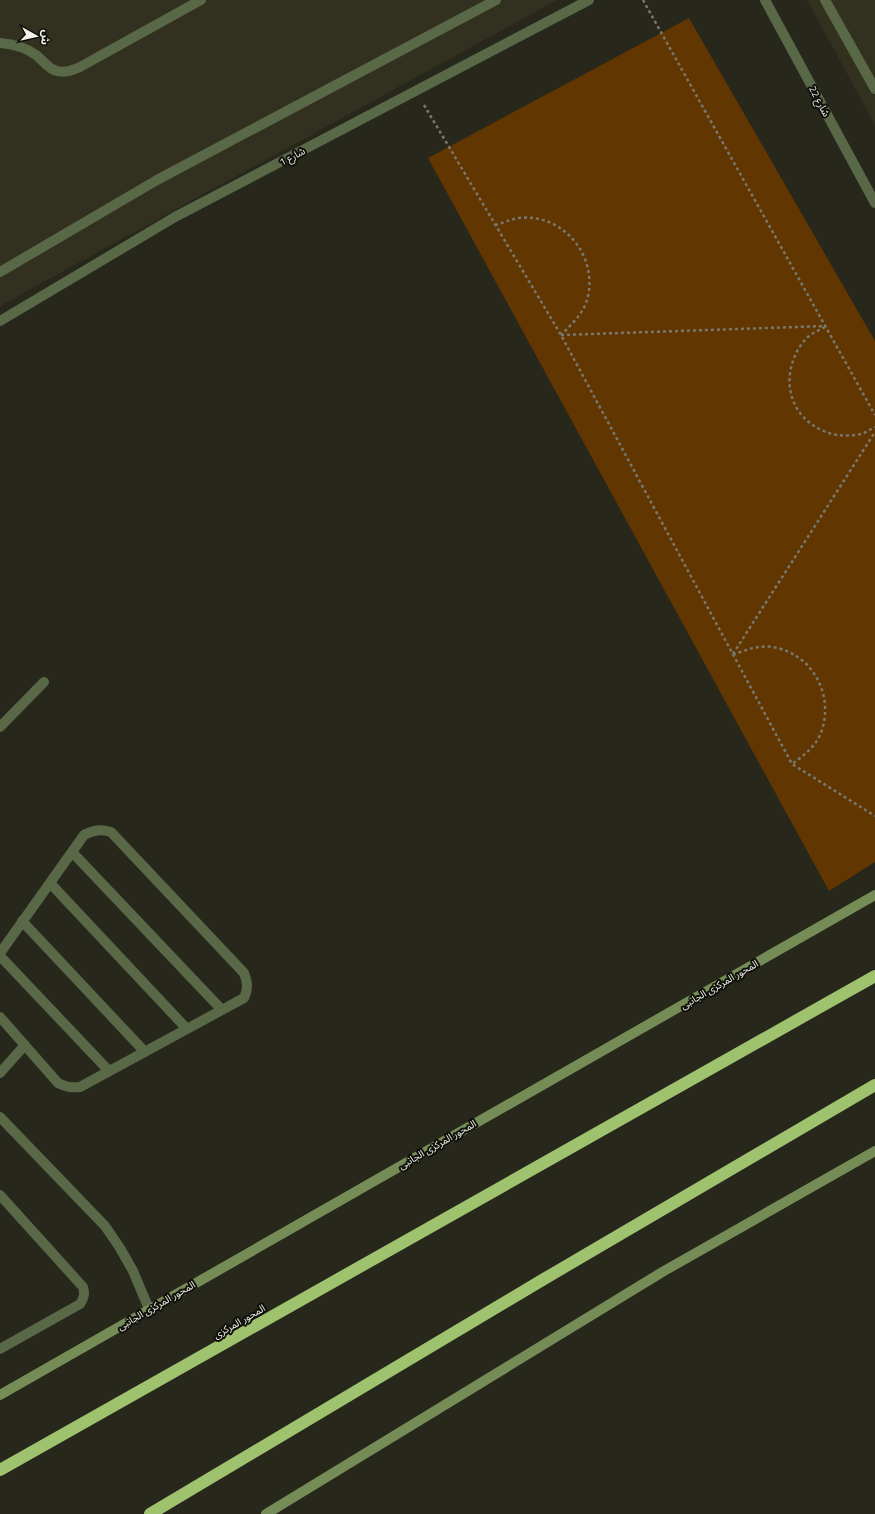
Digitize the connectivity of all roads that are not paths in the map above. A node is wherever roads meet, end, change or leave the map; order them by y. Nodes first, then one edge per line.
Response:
1 (200, 0) edge
2 (496, 0) edge
3 (589, 0) edge
4 (825, 0) edge
5 (765, 2) edge
6 (0, 44) edge
7 (875, 88) edge
8 (875, 203) edge
9 (0, 272) edge
10 (0, 321) edge
11 (44, 682) dead end
12 (1, 725) edge
13 (72, 852) junction
14 (50, 883) junction
15 (875, 895) edge
16 (22, 921) junction
17 (0, 954) edge
18 (875, 976) edge
19 (222, 1010) junction
20 (0, 1017) edge
21 (188, 1029) junction
22 (25, 1045) junction
23 (145, 1052) junction
24 (109, 1071) junction
25 (0, 1073) edge
26 (875, 1085) edge
27 (0, 1117) edge
28 (875, 1151) edge
29 (0, 1195) edge
30 (149, 1309) junction
31 (0, 1349) edge
32 (0, 1395) edge
33 (0, 1470) edge
34 (150, 1514) edge
35 (266, 1514) edge

1 - 6 street
2 - 9 street
3 - 10 street, شارع 1
4 - 7 street
5 - 8 street, شارع 22
11 - 12 street
13 - 14 street
13 - 19 street
13 - 19 street
14 - 16 street
14 - 21 street
15 - 30 main road, المحور المركزى الجانبى
16 - 17 street
16 - 23 street
17 - 24 street
18 - 33 highway, المحور المركزى
19 - 21 street
20 - 22 street
21 - 23 street
22 - 24 street
22 - 25 street
23 - 24 street
26 - 34 highway
27 - 30 street
28 - 35 main road
29 - 31 street
30 - 32 main road, المحور المركزى الجانبى

